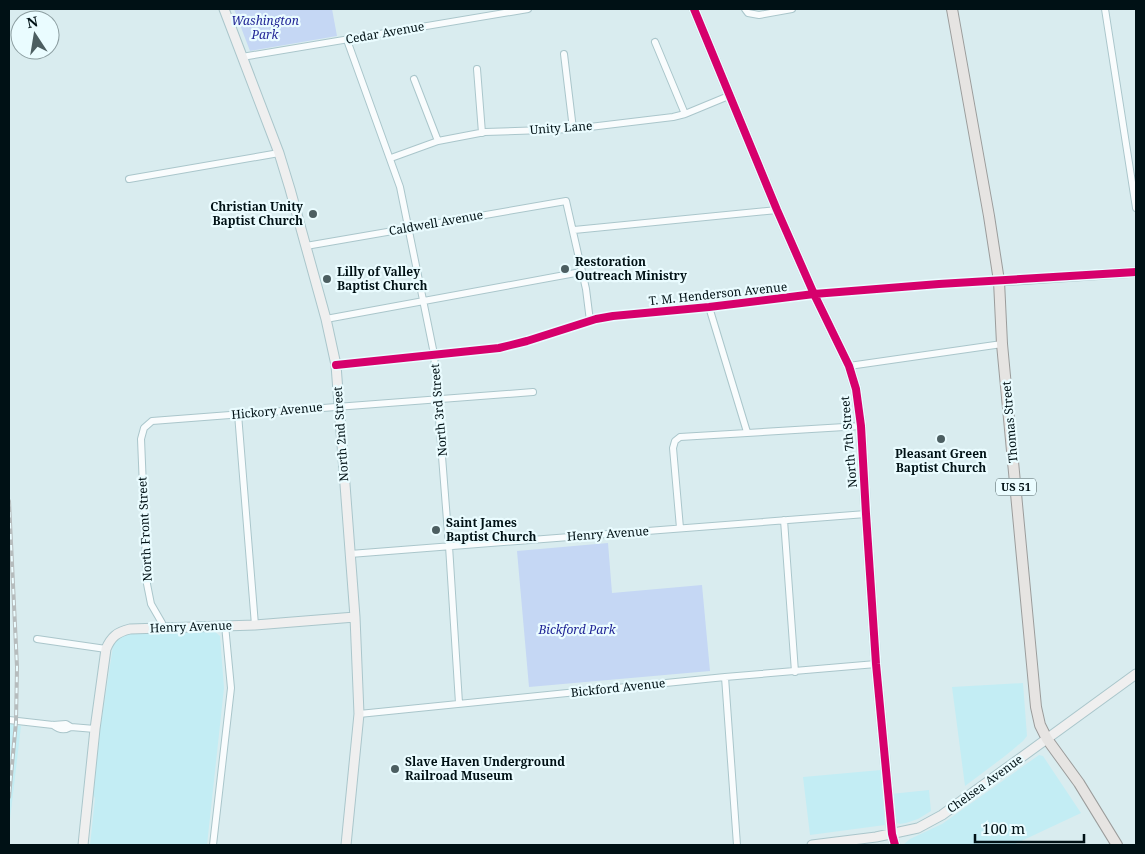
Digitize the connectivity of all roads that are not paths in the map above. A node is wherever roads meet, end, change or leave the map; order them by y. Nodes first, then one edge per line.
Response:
1 (224, 9) edge
2 (528, 9) edge
3 (694, 9) edge
4 (746, 9) edge
5 (792, 9) edge
6 (952, 9) edge
7 (1105, 9) edge
8 (347, 40) junction
9 (655, 42) dead end
10 (564, 54) dead end
11 (242, 57) junction
12 (477, 69) dead end
13 (414, 79) dead end
14 (731, 95) junction
15 (685, 114) junction
16 (573, 129) junction
17 (482, 133) junction
18 (438, 141) junction
19 (279, 153) junction
20 (391, 158) junction
21 (129, 179) dead end
22 (1136, 208) edge
23 (777, 210) junction
24 (408, 227) junction
25 (574, 230) junction
26 (306, 246) junction
27 (581, 272) junction
28 (1136, 272) edge
29 (999, 281) junction
30 (814, 294) junction
31 (423, 302) junction
32 (709, 307) junction
33 (326, 319) junction
34 (590, 321) junction
35 (1002, 344) junction
36 (434, 354) junction
37 (336, 366) junction
38 (849, 366) junction
39 (532, 392) dead end
40 (439, 398) junction
41 (340, 406) junction
42 (238, 414) junction
43 (861, 426) junction
44 (144, 428) joint
45 (747, 432) junction
46 (866, 514) junction
47 (784, 520) junction
48 (680, 528) junction
49 (450, 546) junction
50 (350, 554) junction
51 (355, 617) junction
52 (225, 625) junction
53 (255, 625) junction
54 (163, 628) junction
55 (37, 639) dead end
56 (106, 649) junction
57 (876, 664) junction
58 (795, 672) junction
59 (1136, 674) edge
60 (725, 678) junction
61 (459, 703) junction
62 (359, 714) junction
63 (9, 720) edge
64 (95, 729) junction
65 (1047, 739) junction
66 (892, 834) junction
67 (876, 837) junction
68 (851, 840) junction
69 (83, 845) edge
70 (213, 845) edge
71 (346, 845) edge
72 (737, 845) edge
73 (812, 845) edge
74 (859, 845) edge
75 (870, 845) edge
76 (895, 845) edge
77 (1117, 845) edge

1 - 11 street, North 2nd Street
2 - 8 street, Cedar Avenue
3 - 14 street, North 7th Street
4 - 5 street
6 - 29 main road, Thomas Street / US 51
7 - 22 street
8 - 11 street, Cedar Avenue
8 - 20 street, North 3rd Street
9 - 15 street
10 - 16 street
11 - 19 street, North 2nd Street
12 - 17 street
13 - 18 street
14 - 15 street, Unity Lane
14 - 23 street, North 7th Street
15 - 16 street, Unity Lane
16 - 17 street, Unity Lane
17 - 18 street, Unity Lane
18 - 20 street, Unity Lane
19 - 21 street
19 - 26 street, North 2nd Street
20 - 24 street, North 3rd Street
23 - 25 street
23 - 30 street, North 7th Street
24 - 25 street, Caldwell Avenue
24 - 26 street, Caldwell Avenue
24 - 31 street, North 3rd Street
25 - 27 street
26 - 33 street, North 2nd Street
27 - 31 street
27 - 34 street
28 - 29 street, T. M. Henderson Avenue
29 - 30 street, T. M. Henderson Avenue
29 - 35 main road, Thomas Street / US 51
30 - 32 street, T. M. Henderson Avenue
30 - 38 street, North 7th Street
31 - 33 street
31 - 36 street, North 3rd Street
32 - 34 street, T. M. Henderson Avenue
32 - 45 street
33 - 37 street, North 2nd Street
34 - 36 street, T. M. Henderson Avenue
35 - 38 street
35 - 65 main road, Thomas Street / US 51
36 - 37 street, T. M. Henderson Avenue
36 - 40 street, North 3rd Street
37 - 41 street, North 2nd Street
38 - 43 street, North 7th Street
39 - 40 street, Hickory Avenue
40 - 41 street, Hickory Avenue
40 - 49 street, North 3rd Street
41 - 42 street, Hickory Avenue
41 - 50 street, North 2nd Street
42 - 44 street, Hickory Avenue
42 - 53 street
43 - 45 street
43 - 46 street, North 7th Street
44 - 54 street, North Front Street
45 - 48 street
46 - 47 street, Henry Avenue
46 - 57 street, North 7th Street
47 - 48 street, Henry Avenue
47 - 58 street
48 - 49 street, Henry Avenue
49 - 50 street, Henry Avenue
49 - 61 street, North 3rd Street
50 - 51 street, North 2nd Street
51 - 53 street, Henry Avenue
51 - 62 street, North 2nd Street
52 - 53 street, Henry Avenue
52 - 54 street, Henry Avenue
52 - 70 street
54 - 56 street, Henry Avenue
55 - 56 street
56 - 64 street
57 - 58 street, Bickford Avenue
57 - 66 street, North 7th Street
58 - 60 street, Bickford Avenue
59 - 65 street, Chelsea Avenue
60 - 61 street, Bickford Avenue
60 - 72 street
61 - 62 street, Bickford Avenue
62 - 71 street, North 2nd Street
63 - 64 street
64 - 69 street
65 - 66 street, Chelsea Avenue
65 - 77 main road, Thomas Street / US 51
66 - 67 street, Chelsea Avenue
66 - 76 street, North 7th Street
67 - 68 street, Chelsea Avenue
67 - 75 street
68 - 73 street, Chelsea Avenue
68 - 74 street

